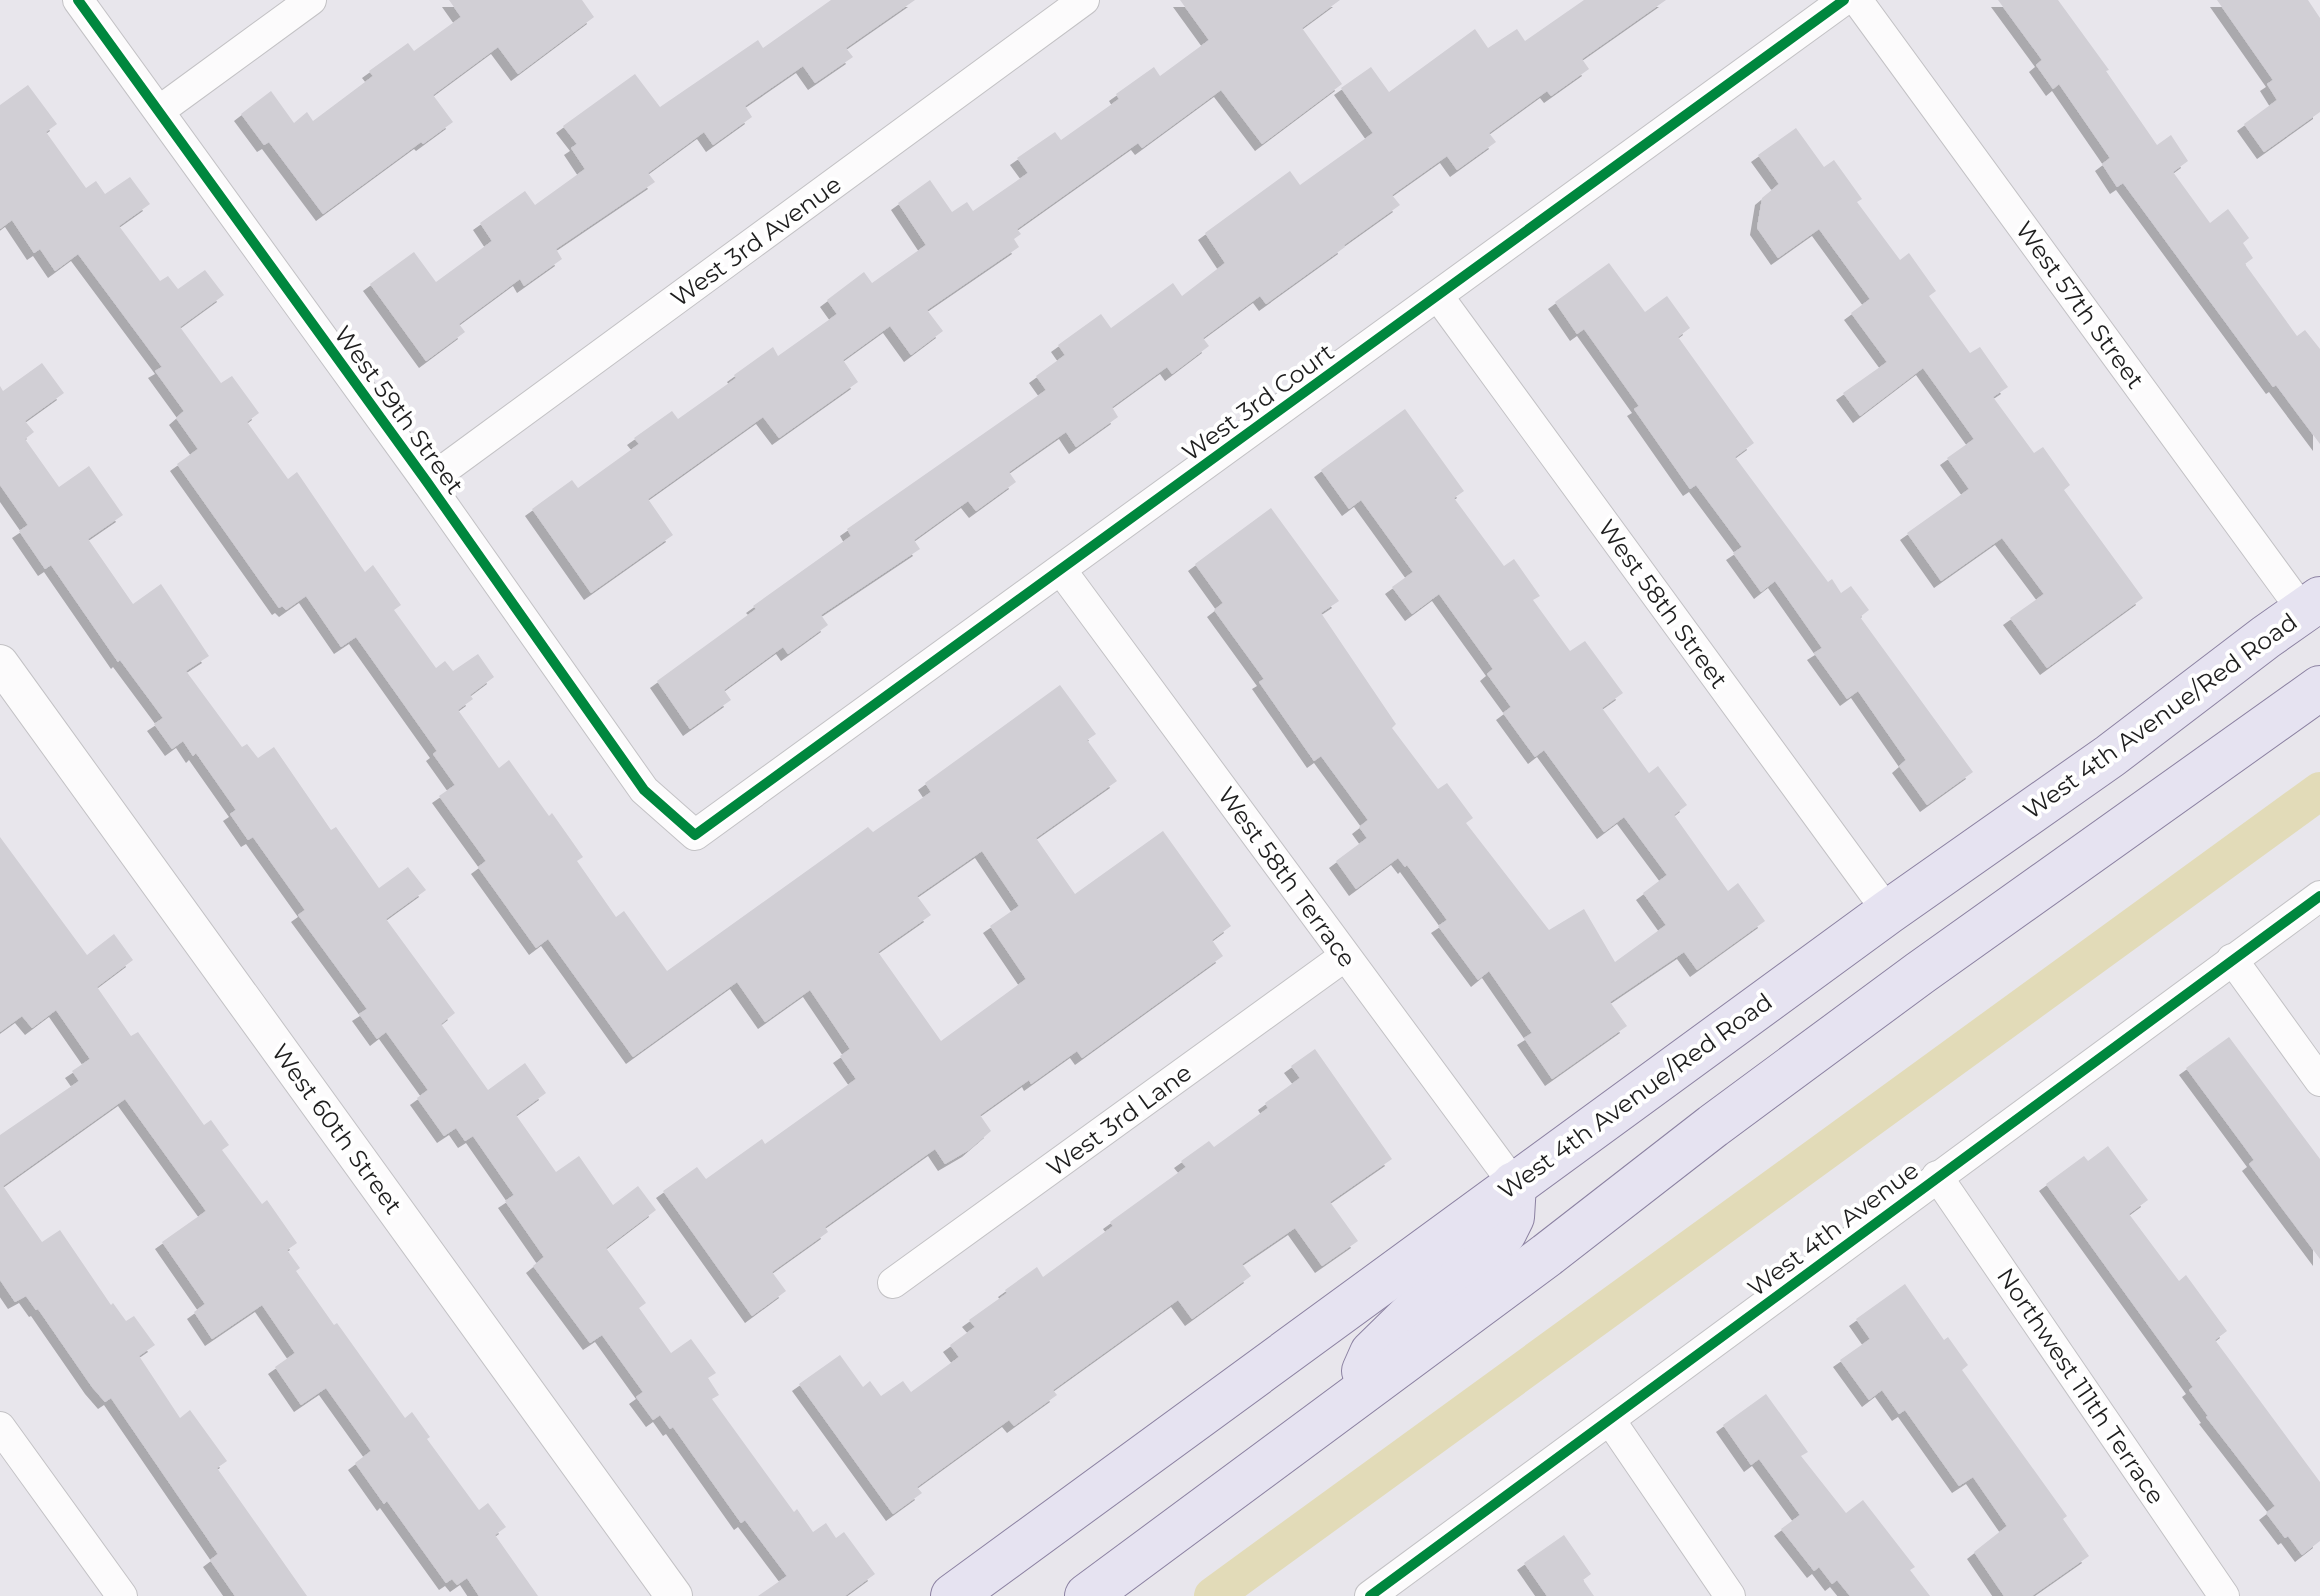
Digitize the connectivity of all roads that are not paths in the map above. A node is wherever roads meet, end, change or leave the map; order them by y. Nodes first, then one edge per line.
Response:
1 (78, 0) edge
2 (311, 0) edge
3 (1084, 0) edge
4 (1844, 0) edge
5 (1857, 0) edge
6 (159, 111) junction
7 (1438, 296) junction
8 (427, 482) junction
9 (1061, 570) junction
10 (2312, 605) edge
11 (0, 663) edge
12 (2320, 688) edge
13 (695, 835) joint
14 (2320, 896) edge
15 (1888, 912) junction
16 (1345, 956) junction
17 (2232, 959) junction
18 (1920, 973) junction
19 (2320, 1081) edge
20 (1937, 1176) junction
21 (1514, 1184) junction
22 (893, 1283) dead end
23 (1353, 1399) junction
24 (1610, 1420) junction
25 (0, 1427) edge
26 (122, 1596) edge
27 (674, 1596) edge
28 (953, 1596) edge
29 (1087, 1596) edge
30 (1370, 1596) edge
31 (1730, 1596) edge
32 (2224, 1596) edge

1 - 6 street, West 59th Street
2 - 6 street
3 - 8 street, West 3rd Avenue
4 - 7 street, West 3rd Court
5 - 10 street, West 57th Street
6 - 8 street, West 59th Street
7 - 9 street, West 3rd Court
7 - 15 street, West 58th Street
8 - 13 street, West 59th Street
9 - 13 street, West 3rd Court
9 - 16 street, West 58th Terrace
10 - 15 main road, West 4th Avenue/Red Road
11 - 27 street, West 60th Street
12 - 18 main road
14 - 17 street, West 4th Avenue
15 - 18 main road
15 - 21 main road, West 4th Avenue/Red Road
16 - 21 street, West 58th Terrace
16 - 22 street, West 3rd Lane
17 - 19 street
17 - 20 street, West 4th Avenue
18 - 23 main road
20 - 24 street, West 4th Avenue
20 - 32 street, Northwest 111th Terrace
21 - 23 main road
21 - 28 main road, West 4th Avenue/Red Road
23 - 29 main road
24 - 30 street, West 4th Avenue
24 - 31 street
25 - 26 street

